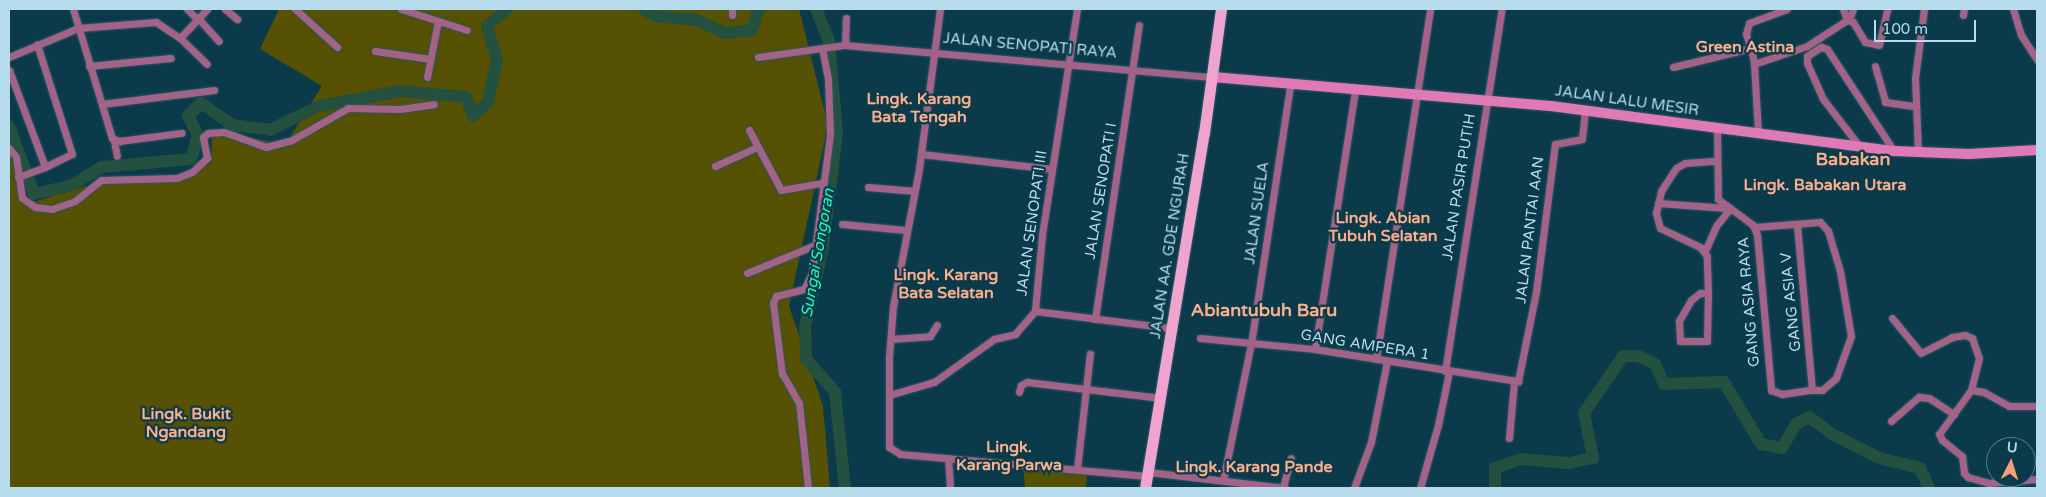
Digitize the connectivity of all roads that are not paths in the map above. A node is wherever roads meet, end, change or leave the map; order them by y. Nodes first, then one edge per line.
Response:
1 (73, 9) edge
2 (187, 9) edge
3 (207, 9) edge
4 (225, 9) edge
5 (295, 9) edge
6 (401, 9) edge
7 (940, 9) edge
8 (1077, 9) edge
9 (1221, 9) edge
10 (1430, 9) edge
11 (1502, 9) edge
12 (1787, 9) edge
13 (1843, 9) edge
14 (1853, 9) edge
15 (1887, 9) edge
16 (1924, 9) edge
17 (2013, 9) edge
18 (846, 18) dead end
19 (198, 19) junction
20 (237, 19) dead end
21 (1848, 20) junction
22 (438, 21) junction
23 (1140, 25) dead end
24 (78, 28) junction
25 (468, 30) dead end
26 (180, 38) junction
27 (219, 41) dead end
28 (37, 44) junction
29 (842, 45) junction
30 (336, 48) dead end
31 (1751, 48) junction
32 (824, 49) junction
33 (375, 51) dead end
34 (935, 52) junction
35 (758, 56) dead end
36 (9, 57) edge
37 (171, 58) dead end
38 (430, 59) junction
39 (2037, 60) edge
40 (1070, 63) junction
41 (207, 64) dead end
42 (1754, 64) junction
43 (89, 66) junction
44 (1875, 66) dead end
45 (1673, 67) dead end
46 (1134, 68) junction
47 (9, 70) edge
48 (427, 77) dead end
49 (1212, 77) junction
50 (1290, 85) junction
51 (214, 90) dead end
52 (1355, 90) junction
53 (1417, 94) junction
54 (1486, 102) junction
55 (102, 104) junction
56 (434, 104) dead end
57 (1915, 106) junction
58 (1585, 111) junction
59 (1717, 129) junction
60 (749, 130) dead end
61 (181, 133) dead end
62 (1758, 133) junction
63 (114, 141) junction
64 (757, 147) junction
65 (1860, 147) junction
66 (9, 148) edge
67 (2037, 150) edge
68 (1894, 151) junction
69 (1918, 152) junction
70 (921, 154) junction
71 (117, 156) dead end
72 (1716, 161) junction
73 (715, 166) dead end
74 (45, 167) junction
75 (1052, 169) junction
76 (20, 176) junction
77 (822, 183) junction
78 (868, 187) dead end
79 (915, 190) junction
80 (1658, 203) junction
81 (1728, 209) junction
82 (842, 224) dead end
83 (1797, 224) junction
84 (1755, 227) junction
85 (906, 230) junction
86 (817, 244) junction
87 (1705, 251) junction
88 (746, 273) dead end
89 (1708, 293) junction
90 (1035, 311) junction
91 (1892, 318) dead end
92 (1095, 319) junction
93 (937, 325) dead end
94 (1170, 328) junction
95 (891, 338) junction
96 (1200, 338) dead end
97 (1251, 344) junction
98 (1315, 349) junction
99 (1090, 354) dead end
100 (1376, 359) junction
101 (1387, 361) junction
102 (1447, 372) junction
103 (1514, 382) junction
104 (1084, 387) junction
105 (1812, 390) junction
106 (1971, 390) junction
107 (1019, 392) dead end
108 (889, 395) junction
109 (1161, 398) junction
110 (2037, 406) edge
111 (1954, 414) junction
112 (1891, 421) dead end
113 (1509, 438) dead end
114 (948, 458) junction
115 (1291, 458) dead end
116 (1077, 469) junction
117 (1148, 474) junction
118 (1223, 480) junction
119 (1986, 486) edge
120 (1266, 487) edge
121 (808, 488) edge
122 (950, 488) edge
123 (1145, 488) edge
124 (1284, 488) edge
125 (1354, 488) edge
126 (1420, 488) edge

1 - 24 street
2 - 19 street
3 - 19 street
4 - 20 street
5 - 30 street
6 - 22 street
7 - 34 street
8 - 40 street, JALAN SENOPATI III
9 - 49 main road, JALAN AA. GDE NGURAH
10 - 53 street
11 - 54 street, JALAN PASIR PUTIH
12 - 31 street
13 - 21 street
14 - 21 street
15 - 21 street
16 - 57 street
17 - 39 street
18 - 29 street
19 - 26 street
19 - 27 street
21 - 42 street
22 - 25 street
22 - 38 street
23 - 46 street, JALAN SENOPATI I
24 - 26 street
24 - 28 street
24 - 43 street
26 - 41 street
28 - 36 street
28 - 74 street
29 - 32 street, JALAN SENOPATI RAYA
29 - 34 street, JALAN SENOPATI RAYA
31 - 42 street
31 - 45 street
32 - 35 street, JALAN SENOPATI RAYA
32 - 77 street
33 - 38 street
34 - 40 street, JALAN SENOPATI RAYA
34 - 70 street
37 - 43 street
38 - 48 street
40 - 46 street, JALAN SENOPATI RAYA
40 - 75 street, JALAN SENOPATI III
42 - 62 street
43 - 55 street
44 - 57 street
46 - 49 street, JALAN SENOPATI RAYA
46 - 92 street, JALAN SENOPATI I
47 - 74 street
49 - 50 street, JALAN LALU MESIR
49 - 94 main road, JALAN AA. GDE NGURAH
50 - 52 street, JALAN LALU MESIR
50 - 97 street, JALAN SUELA
51 - 55 street
52 - 53 street, JALAN LALU MESIR
52 - 98 street
53 - 54 street, JALAN LALU MESIR
53 - 100 street
54 - 58 street, JALAN LALU MESIR
54 - 102 street, JALAN PASIR PUTIH
55 - 63 street
56 - 76 street
57 - 69 street
58 - 59 street, JALAN LALU MESIR
58 - 103 street, JALAN PANTAI AAN
59 - 62 street, JALAN LALU MESIR
59 - 72 street
60 - 64 street
61 - 63 street
62 - 65 street, JALAN LALU MESIR
63 - 71 street
64 - 73 street
64 - 77 street
65 - 68 street, JALAN LALU MESIR
65 - 68 street
66 - 76 street
67 - 69 street, JALAN LALU MESIR
68 - 69 street, JALAN LALU MESIR
70 - 75 street
70 - 79 street
72 - 80 street
72 - 81 street
74 - 76 street
75 - 90 street, JALAN SENOPATI III
77 - 86 street
78 - 79 street
79 - 85 street
80 - 81 street
80 - 87 street
81 - 84 street, GANG ASIA RAYA
81 - 87 street
82 - 85 street
83 - 84 street
83 - 105 street, GANG ASIA V
83 - 105 street
84 - 105 street, GANG ASIA RAYA
85 - 95 street
86 - 88 street
86 - 121 street
87 - 89 street
89 - 89 street
90 - 92 street, JALAN SENOPATI III
90 - 108 street
91 - 106 street
92 - 94 street, JALAN SENOPATI III
93 - 95 street
94 - 109 main road, JALAN AA. GDE NGURAH
95 - 108 street
96 - 97 street, GANG AMPERA 1
97 - 98 street, GANG AMPERA 1
97 - 118 street, JALAN SUELA
98 - 100 street, GANG AMPERA 1
99 - 104 street
100 - 101 street, GANG AMPERA 1
101 - 102 street, GANG AMPERA 1
101 - 125 street
102 - 103 street, GANG AMPERA 1
102 - 126 street, JALAN PASIR PUTIH
103 - 113 street
104 - 107 street
104 - 109 street
104 - 116 street
106 - 110 street
106 - 111 street
108 - 114 street
109 - 117 main road, JALAN AA. GDE NGURAH
111 - 112 street
111 - 119 street
114 - 116 street
114 - 122 street
115 - 124 street
116 - 117 street
117 - 118 street
117 - 123 main road, JALAN AA. GDE NGURAH
118 - 120 street
120 - 124 street

